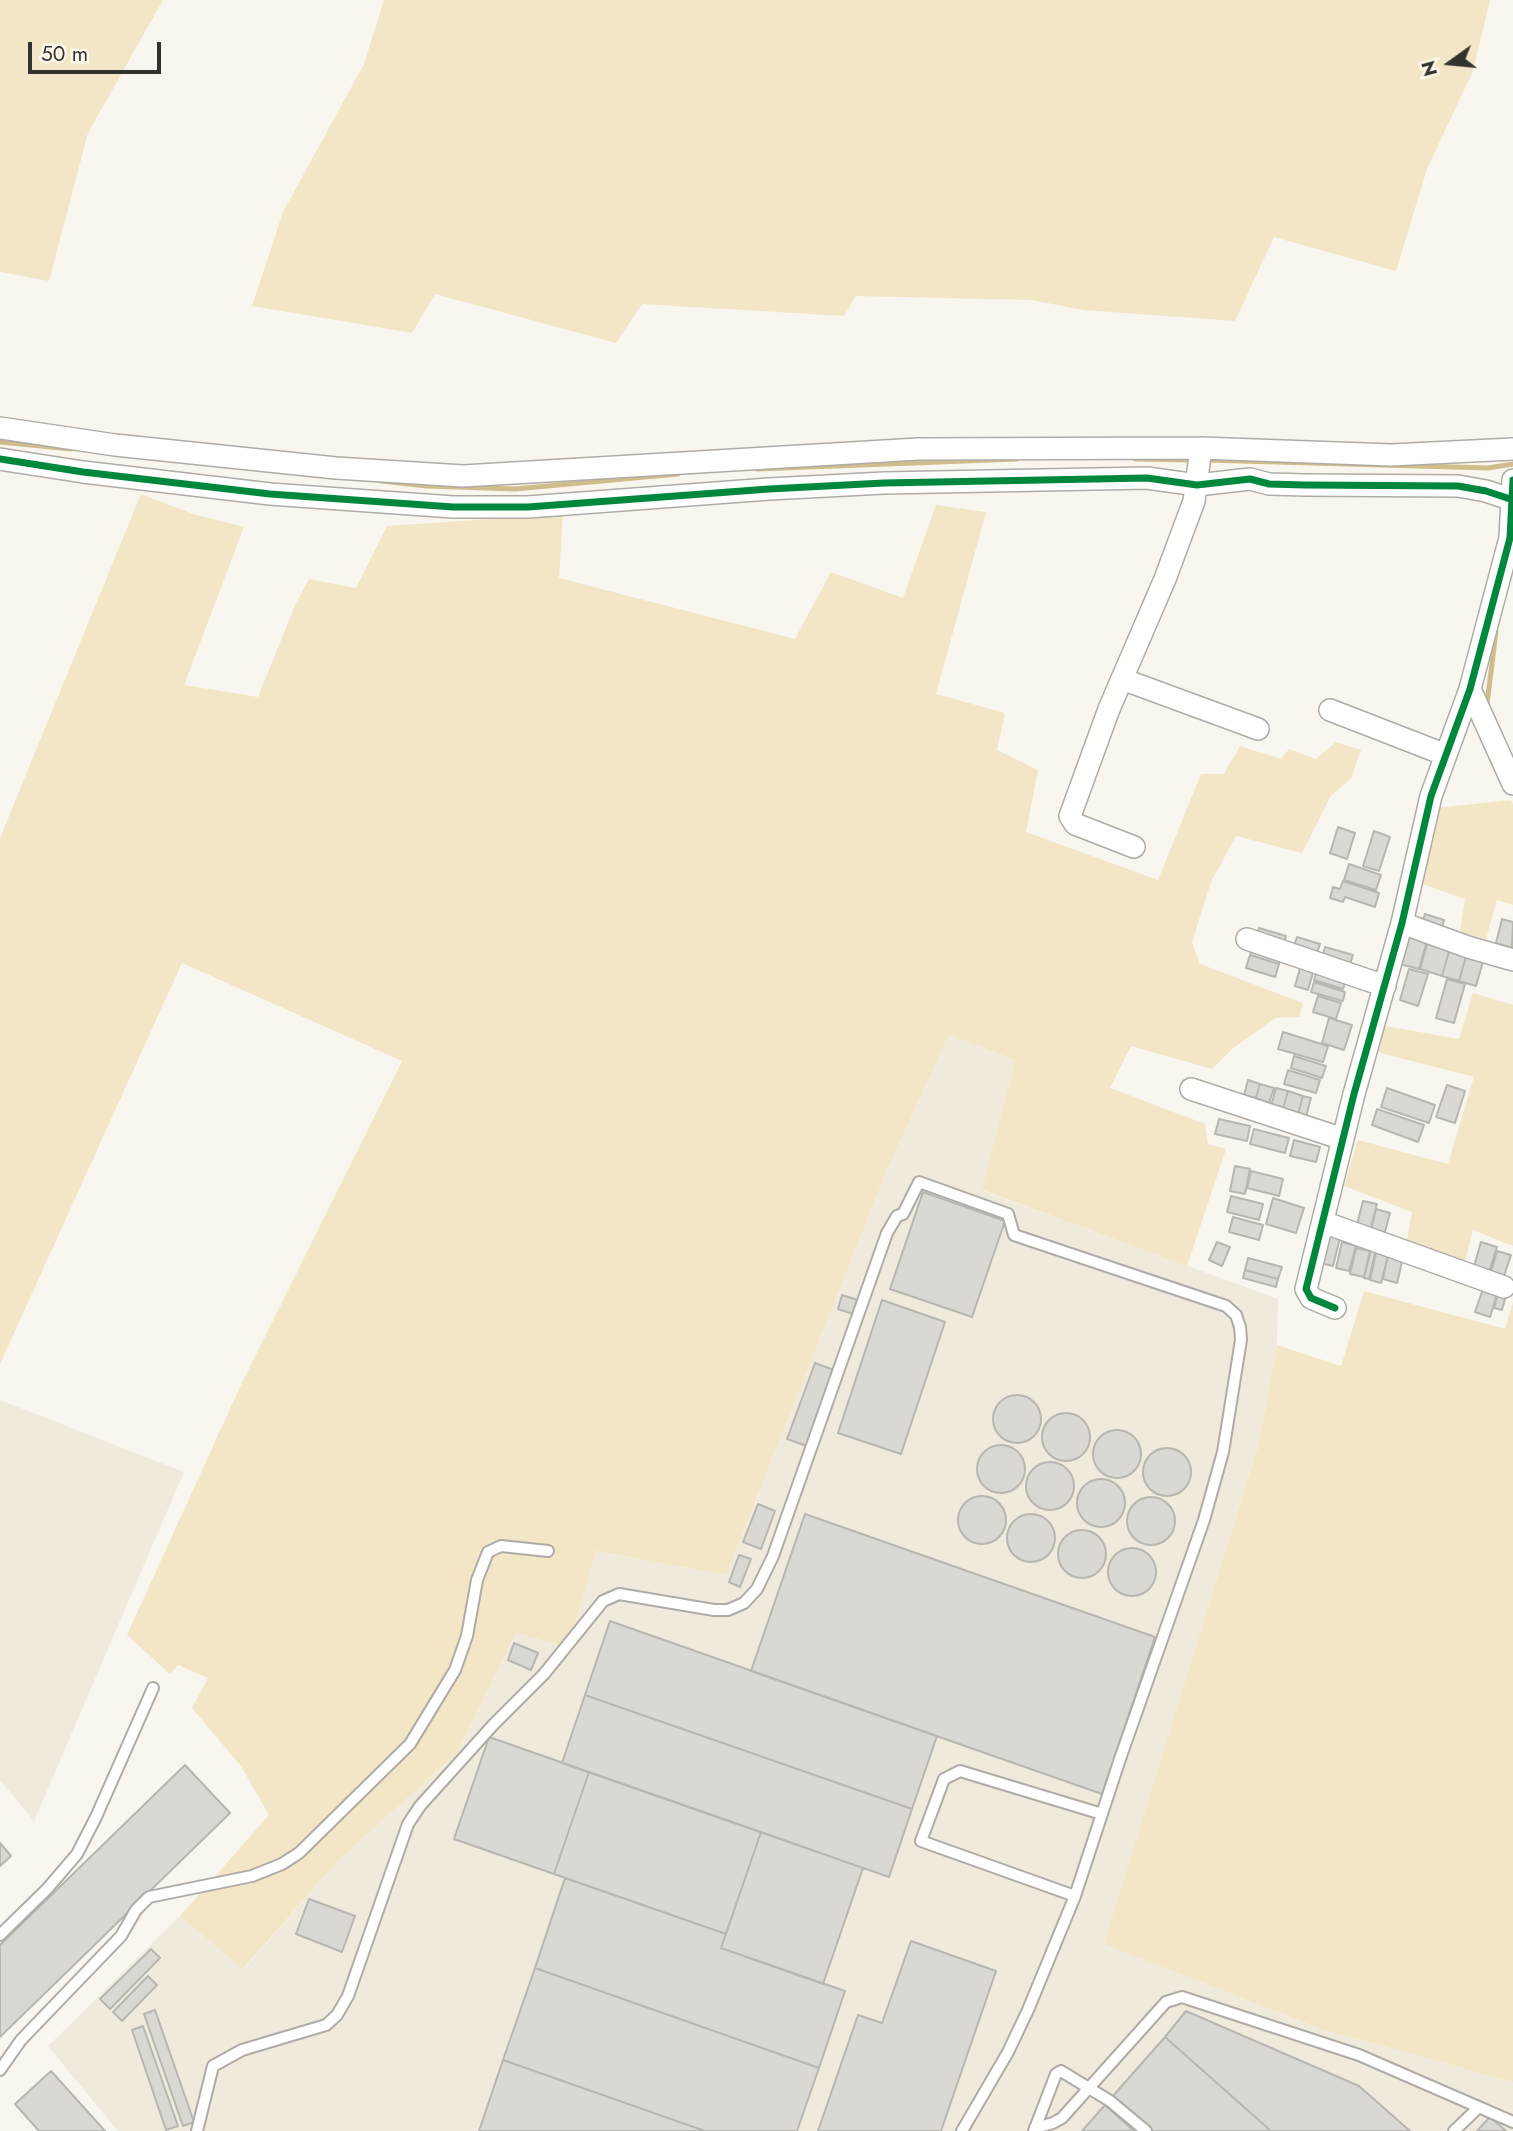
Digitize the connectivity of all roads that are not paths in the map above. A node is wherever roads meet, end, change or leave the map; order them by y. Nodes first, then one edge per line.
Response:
1 (0, 428) edge
2 (1513, 449) edge
3 (1201, 453) junction
4 (0, 459) edge
5 (104, 459) junction
6 (1095, 464) junction
7 (1198, 482) junction
8 (456, 491) junction
9 (1512, 493) edge
10 (1122, 679) junction
11 (1470, 689) junction
12 (1330, 710) dead end
13 (1258, 729) dead end
14 (1446, 755) junction
15 (1513, 784) edge
16 (1134, 847) dead end
17 (1402, 923) junction
18 (1247, 939) dead end
19 (1513, 960) edge
20 (1385, 986) junction
21 (1191, 1088) dead end
22 (1343, 1139) junction
23 (1323, 1222) junction
24 (1504, 1287) dead end
25 (1335, 1308) dead end
26 (548, 1551) dead end
27 (153, 1688) dead end
28 (1102, 1814) junction
29 (1075, 1896) junction
30 (0, 1935) edge
31 (0, 2070) edge
32 (1089, 2088) junction
33 (1479, 2107) junction
34 (1513, 2122) edge
35 (1035, 2129) edge
36 (197, 2131) edge
37 (962, 2131) edge
38 (1146, 2131) edge
39 (1454, 2131) edge

1 - 5 street
2 - 3 street
3 - 6 street
3 - 7 street
4 - 5 street
5 - 8 street
5 - 8 street
6 - 7 street
6 - 8 street
6 - 8 street
7 - 9 street
7 - 10 street
9 - 11 street
10 - 13 street
10 - 16 street
11 - 14 street
11 - 15 street
12 - 14 street
14 - 17 street
17 - 19 street
17 - 20 street
18 - 20 street
20 - 22 street
21 - 22 street
22 - 23 street
23 - 24 street
23 - 25 street
26 - 31 lane
27 - 30 lane
28 - 29 lane
28 - 29 lane
28 - 36 lane
29 - 37 lane
32 - 33 lane
32 - 35 lane
32 - 35 lane
32 - 38 lane
33 - 34 lane
33 - 39 lane

